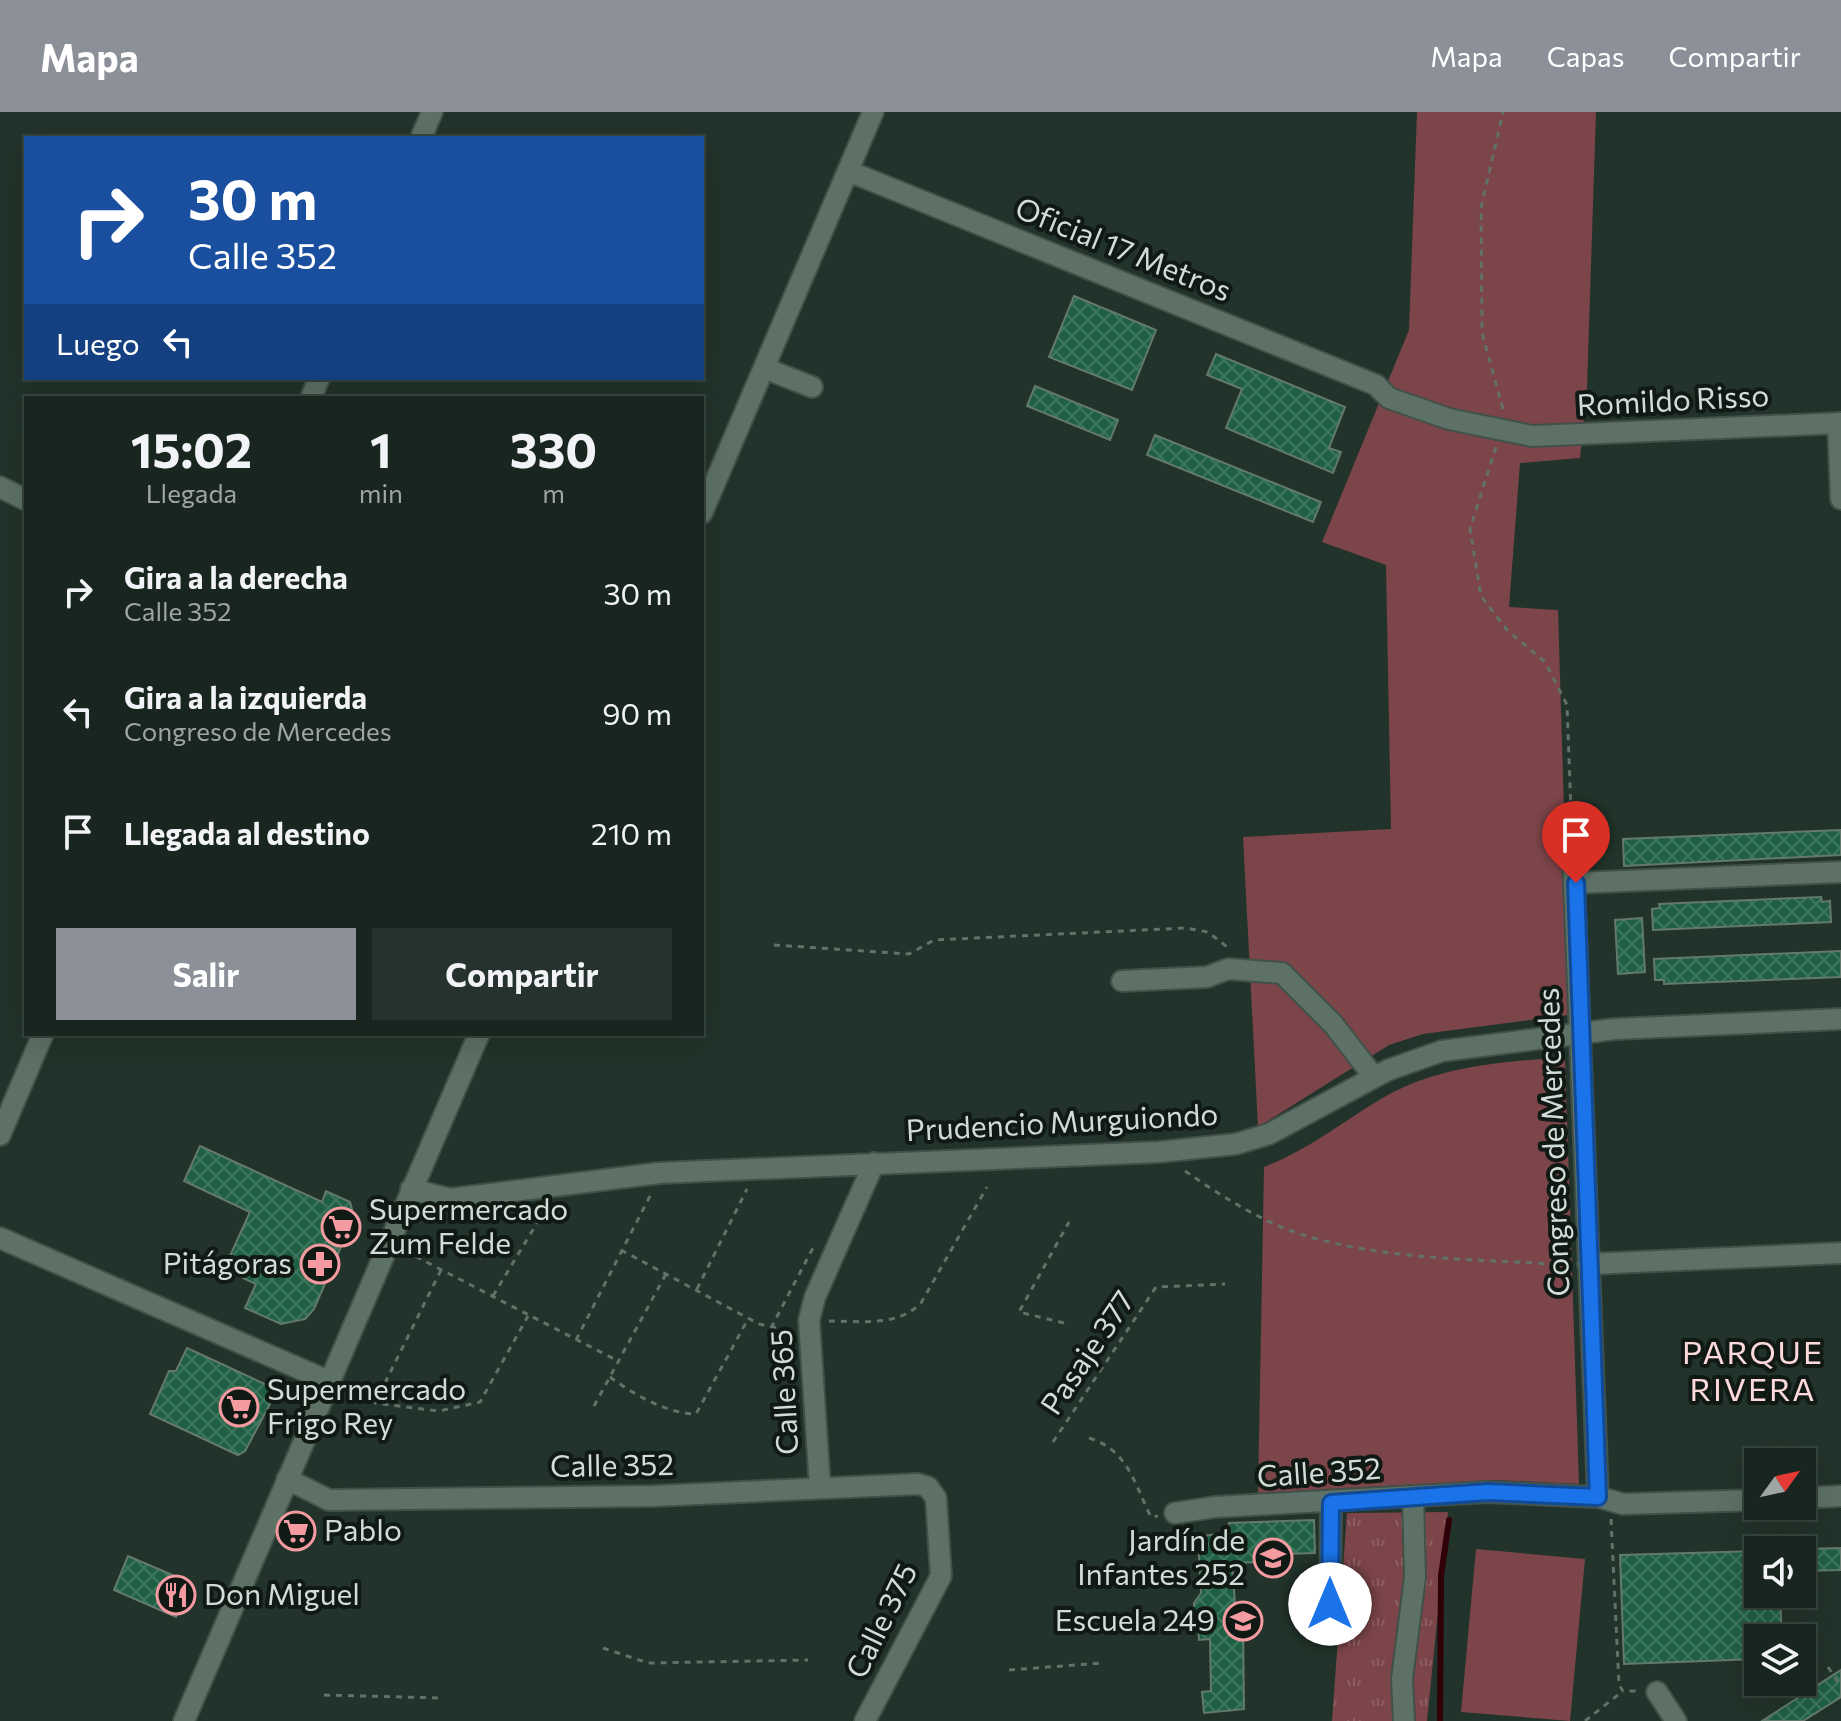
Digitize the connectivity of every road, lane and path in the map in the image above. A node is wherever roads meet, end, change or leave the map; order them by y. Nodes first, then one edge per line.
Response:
1 (432, 112) edge
2 (873, 112) edge
3 (1503, 112) edge
4 (422, 136) edge
5 (848, 171) junction
6 (764, 368) junction
7 (812, 387) dead end
8 (1839, 423) edge
9 (1509, 430) junction
10 (0, 487) edge
11 (24, 499) edge
12 (1841, 499) edge
13 (704, 508) edge
14 (1572, 830) joint
15 (1841, 872) edge
16 (1576, 883) junction
17 (774, 945) dead end
18 (1245, 970) junction
19 (1122, 981) dead end
20 (1841, 1019) edge
21 (1579, 1035) junction
22 (42, 1036) edge
23 (478, 1036) edge
24 (1374, 1077) junction
25 (0, 1135) edge
26 (1159, 1152) junction
27 (874, 1163) junction
28 (748, 1185) dead end
29 (987, 1187) dead end
30 (411, 1189) junction
31 (651, 1194) dead end
32 (549, 1201) dead end
33 (1069, 1222) dead end
34 (820, 1235) dead end
35 (0, 1238) edge
36 (621, 1250) junction
37 (1841, 1253) edge
38 (411, 1254) dead end
39 (1588, 1264) junction
40 (441, 1270) junction
41 (666, 1274) junction
42 (1225, 1284) dead end
43 (697, 1289) junction
44 (493, 1296) junction
45 (528, 1316) junction
46 (748, 1319) junction
47 (1064, 1323) dead end
48 (809, 1326) junction
49 (771, 1328) junction
50 (576, 1340) junction
51 (618, 1361) junction
52 (610, 1377) junction
53 (328, 1381) junction
54 (594, 1406) dead end
55 (1089, 1438) dead end
56 (1053, 1442) dead end
57 (287, 1479) junction
58 (820, 1487) junction
59 (1841, 1496) edge
60 (1413, 1497) junction
61 (1598, 1497) junction
62 (1816, 1497) edge
63 (936, 1498) joint
64 (1744, 1500) edge
65 (1331, 1503) junction
66 (1175, 1513) joint
67 (1611, 1528) dead end
68 (1330, 1604) dead end
69 (603, 1648) dead end
70 (808, 1660) dead end
71 (1102, 1663) dead end
72 (1828, 1667) dead end
73 (1009, 1670) dead end
74 (1841, 1687) edge
75 (1623, 1691) junction
76 (1657, 1692) joint
77 (324, 1695) dead end
78 (442, 1698) dead end
79 (184, 1721) edge
80 (865, 1721) edge
81 (1404, 1721) edge
82 (1585, 1721) edge
83 (1676, 1721) edge

1 - 4 street
2 - 5 street
3 - 9 path
5 - 6 street
5 - 9 street, Oficial 17 Metros
6 - 7 street
6 - 13 street
8 - 9 street, Romildo Risso
8 - 12 street
9 - 14 path
10 - 11 street
14 - 16 street, Congreso de Mercedes
15 - 16 street
16 - 21 street, Congreso de Mercedes
17 - 18 path
18 - 19 street
18 - 24 street
20 - 21 street, Prudencio Murguiondo
21 - 24 street, Prudencio Murguiondo
21 - 39 street, Congreso de Mercedes
22 - 25 street
23 - 30 street
24 - 26 street, Prudencio Murguiondo
26 - 27 street, Prudencio Murguiondo
26 - 39 path
27 - 30 street, Prudencio Murguiondo
27 - 48 street, Calle 365
28 - 43 path
29 - 48 path
30 - 53 street
31 - 36 path
32 - 44 path
33 - 47 path
34 - 49 path
35 - 53 street
36 - 41 path
36 - 50 path
37 - 39 street
38 - 40 path
39 - 61 street, Congreso de Mercedes
40 - 44 path
40 - 45 path
41 - 43 path
41 - 51 path
42 - 56 path, Pasaje 377
43 - 46 path
44 - 45 path
45 - 50 path
46 - 49 path
46 - 52 path
48 - 49 path
48 - 58 street, Calle 365
50 - 51 path
51 - 52 path
52 - 54 path
53 - 57 street
55 - 66 path
57 - 58 street, Calle 352
57 - 79 street
58 - 63 street, Calle 352
59 - 62 street
60 - 61 street, Calle 352
60 - 65 street, Calle 352
60 - 81 street
61 - 64 street, Calle 352
63 - 80 street, Calle 375
65 - 66 street, Calle 352
65 - 68 street
67 - 75 path
69 - 70 path
71 - 73 path
72 - 74 path
75 - 76 path
75 - 82 path
76 - 83 street
77 - 78 path

